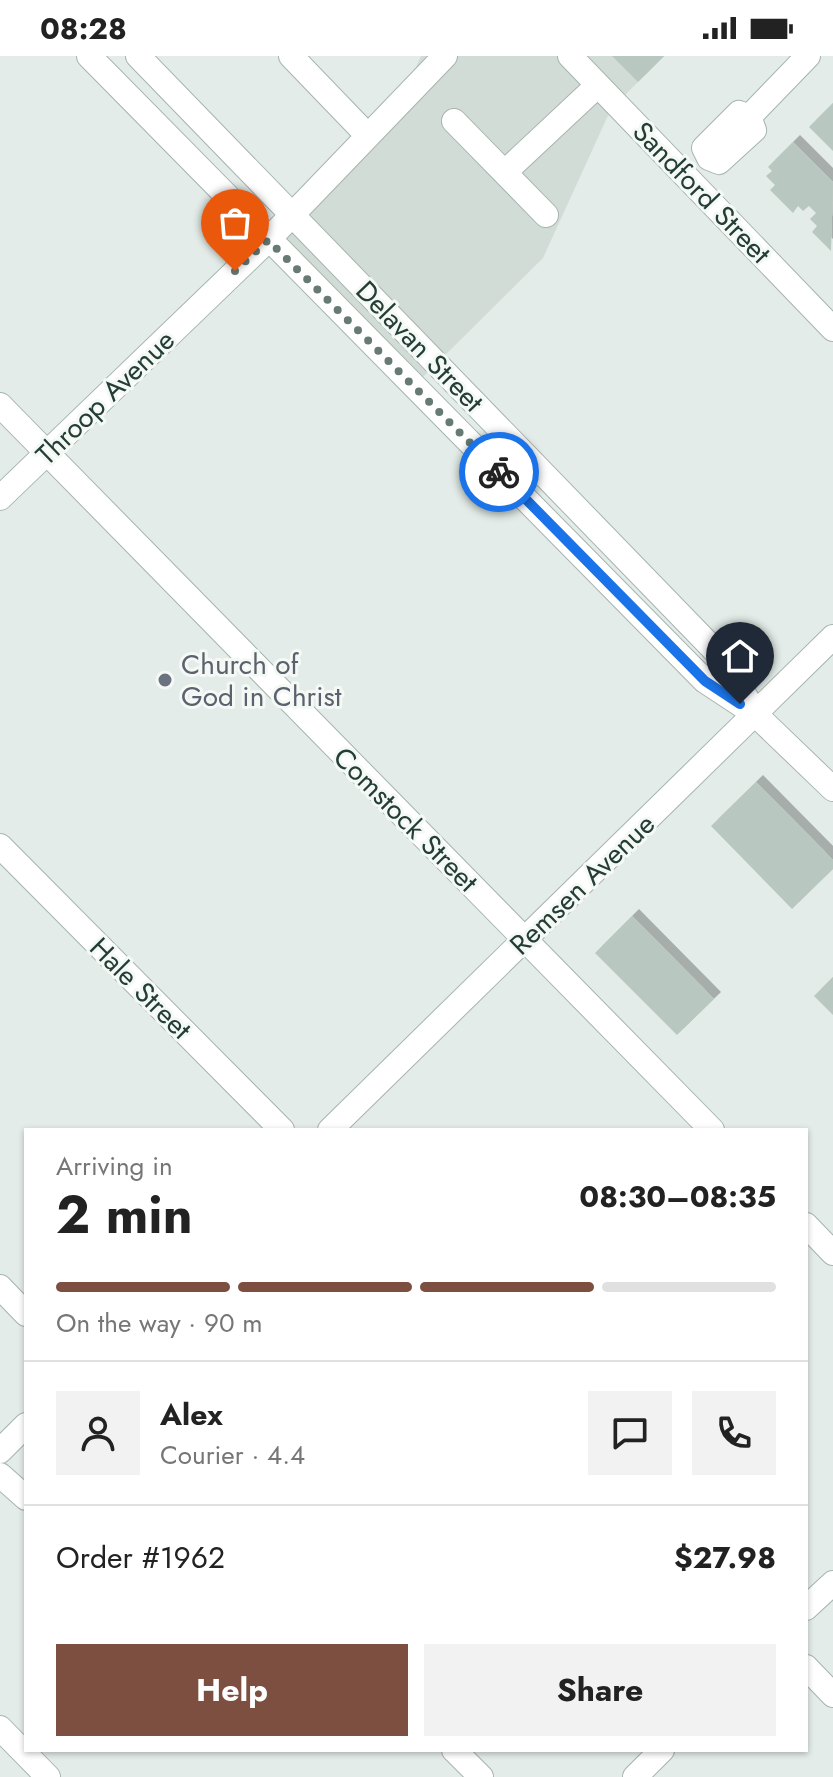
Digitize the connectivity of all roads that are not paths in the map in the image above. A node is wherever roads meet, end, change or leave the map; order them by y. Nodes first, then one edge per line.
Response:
1 (89, 56) edge
2 (138, 56) edge
3 (291, 56) edge
4 (445, 56) edge
5 (570, 56) edge
6 (808, 56) edge
7 (598, 85) junction
8 (454, 121) dead end
9 (368, 136) junction
10 (505, 172) junction
11 (690, 178) junction
12 (292, 214) junction
13 (546, 215) dead end
14 (268, 240) junction
15 (830, 321) edge
16 (0, 405) edge
17 (46, 454) junction
18 (0, 498) edge
19 (833, 637) edge
20 (755, 714) junction
21 (833, 789) edge
22 (0, 846) edge
23 (525, 940) junction
24 (280, 1128) edge
25 (332, 1128) edge
26 (710, 1128) edge
27 (808, 1227) edge
28 (833, 1253) edge
29 (0, 1287) edge
30 (24, 1312) edge
31 (24, 1427) edge
32 (0, 1451) edge
33 (0, 1475) edge
34 (24, 1496) edge
35 (833, 1583) edge
36 (808, 1606) edge
37 (808, 1669) edge
38 (833, 1695) edge
39 (0, 1728) edge
40 (456, 1752) edge
41 (660, 1752) edge
42 (48, 1777) edge
43 (481, 1777) edge
44 (635, 1777) edge

1 - 14 street, Delavan Street
2 - 12 street, Delavan Street
3 - 9 street
4 - 9 street, Throop Avenue
5 - 7 street, Sandford Street
6 - 11 street
7 - 10 street
7 - 11 street, Sandford Street
8 - 10 street
9 - 12 street, Throop Avenue
10 - 13 street
11 - 15 street, Sandford Street
12 - 14 street, Throop Avenue
12 - 20 street, Delavan Street
14 - 17 street, Throop Avenue
14 - 20 street, Delavan Street
16 - 17 street, Comstock Street
17 - 18 street, Throop Avenue
17 - 23 street, Comstock Street
19 - 20 street, Remsen Avenue
20 - 21 street, Delavan Street
20 - 23 street, Remsen Avenue
22 - 24 street, Hale Street
23 - 25 street, Remsen Avenue
23 - 26 street, Comstock Street
27 - 28 street
29 - 30 street
31 - 32 street
33 - 34 street
35 - 36 street
37 - 38 street
39 - 42 street
40 - 43 street
41 - 44 street

